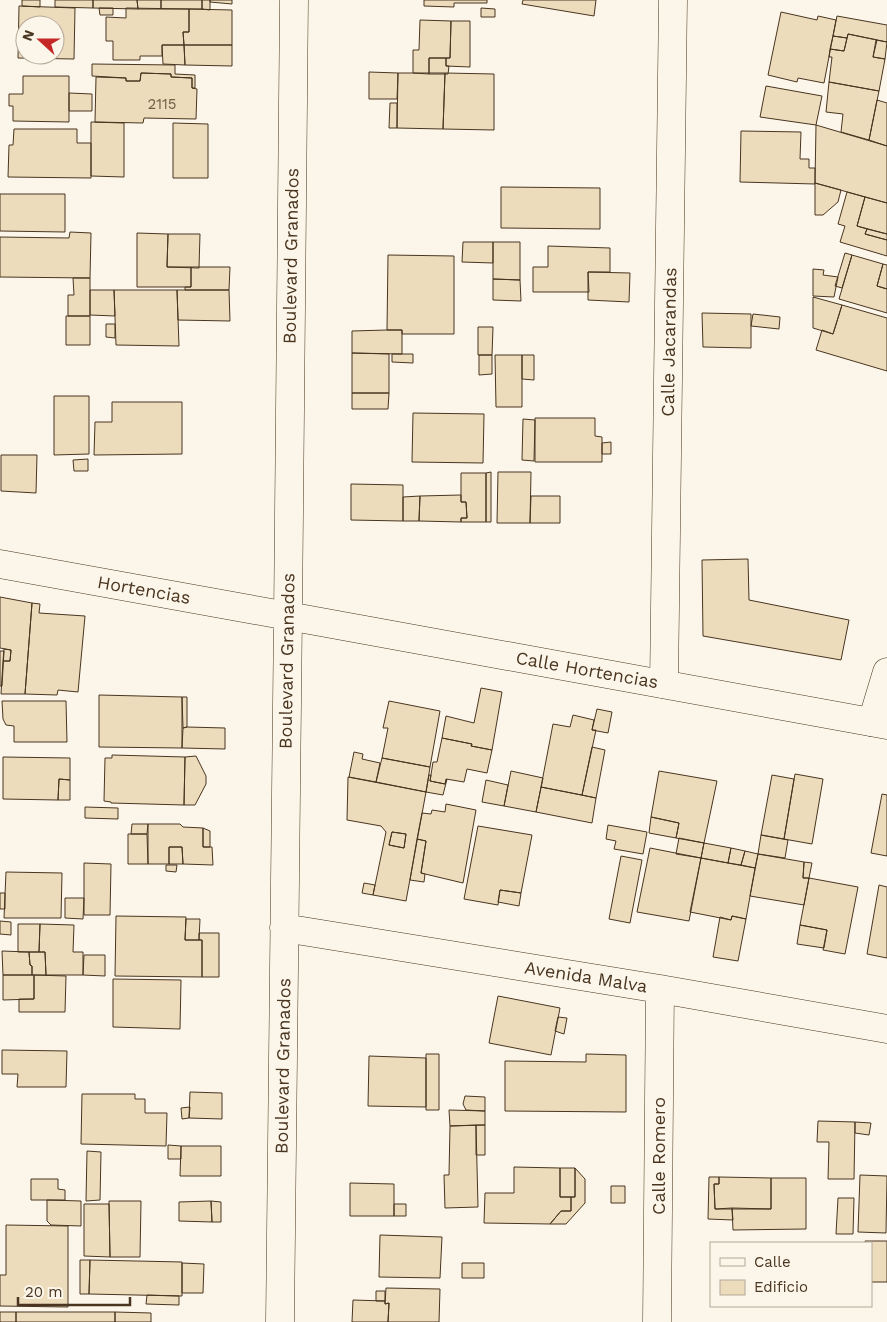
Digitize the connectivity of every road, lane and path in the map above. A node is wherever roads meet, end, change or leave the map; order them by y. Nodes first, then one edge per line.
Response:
1 (294, 0) edge
2 (673, 0) edge
3 (0, 564) edge
4 (288, 616) junction
5 (887, 672) edge
6 (664, 684) junction
7 (880, 724) edge
8 (284, 928) junction
9 (660, 989) junction
10 (887, 1029) edge
11 (280, 1322) edge
12 (657, 1322) edge

1 - 4 street, Boulevard Granados
2 - 6 street, Calle Jacarandas
3 - 4 street, Hortencias
4 - 6 street, Calle Hortencias
4 - 8 street, Boulevard Granados
5 - 7 street
6 - 7 street, Calle Hortencias
8 - 9 street, Avenida Malva
8 - 11 street, Boulevard Granados
9 - 10 street, Avenida Malva
9 - 12 street, Calle Romero

